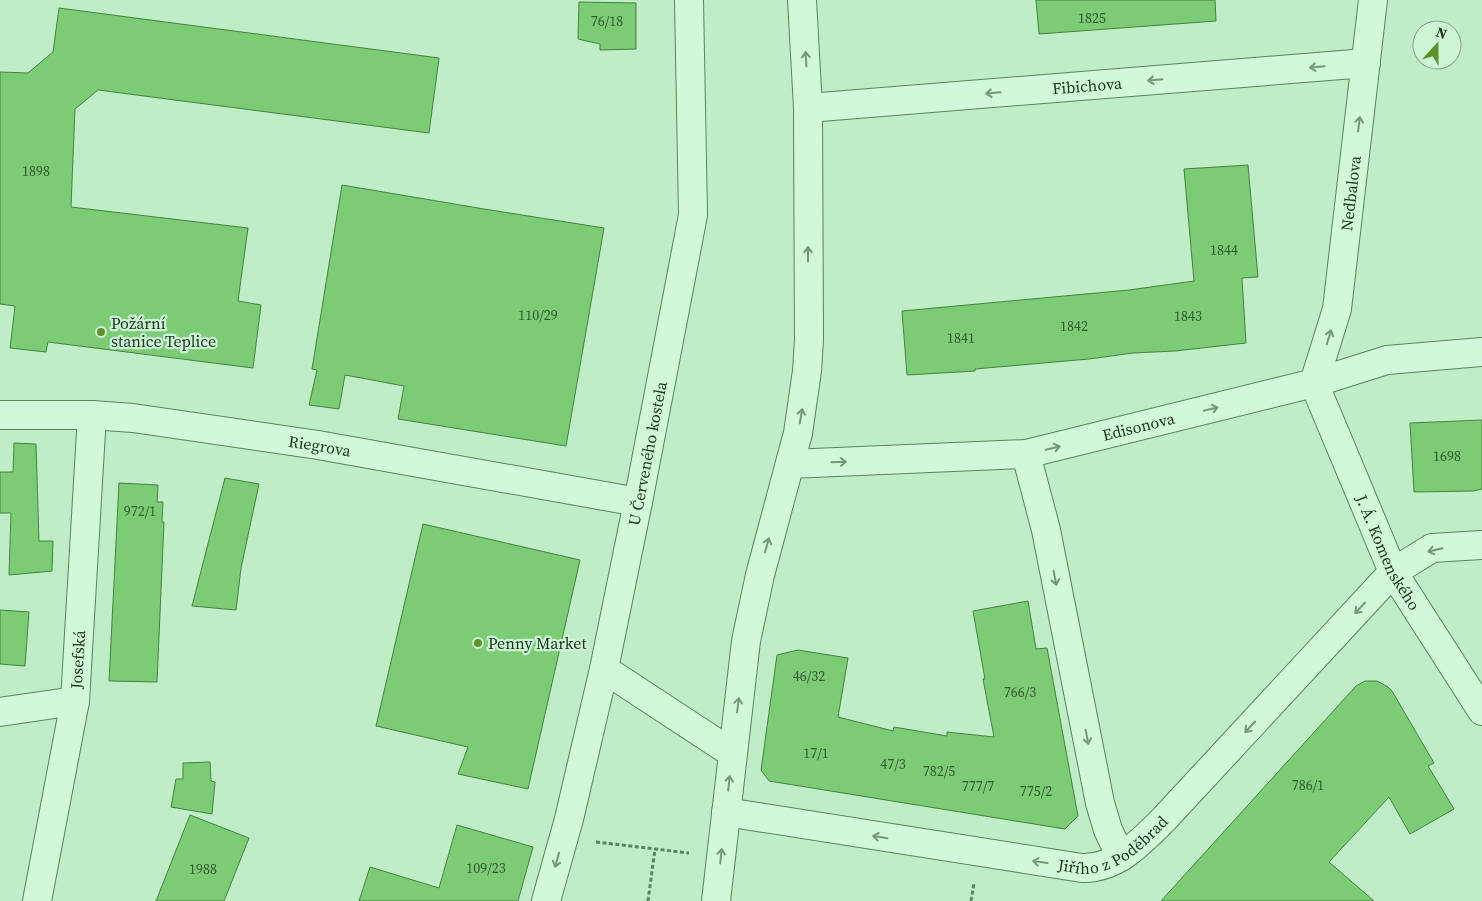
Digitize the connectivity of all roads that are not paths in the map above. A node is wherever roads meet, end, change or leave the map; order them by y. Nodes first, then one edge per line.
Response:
1 (689, 0) edge
2 (802, 0) edge
3 (1374, 0) edge
4 (1366, 63) junction
5 (808, 108) junction
6 (1482, 352) edge
7 (1314, 383) junction
8 (0, 415) edge
9 (92, 415) junction
10 (1026, 454) junction
11 (790, 464) junction
12 (638, 502) junction
13 (1482, 545) edge
14 (1393, 572) junction
15 (604, 669) junction
16 (75, 701) junction
17 (1482, 711) edge
18 (0, 712) edge
19 (732, 754) junction
20 (726, 812) junction
21 (1121, 857) junction
22 (37, 901) edge
23 (546, 901) edge
24 (716, 901) edge

1 - 12 street, U Červeného kostela
5 -> 2 street
3 - 4 street, Nedbalova
4 -> 5 street, Fibichova
7 -> 4 street, Nedbalova
11 -> 5 street
6 - 7 street, Edisonova
10 -> 7 street, Edisonova
7 - 14 street, J. Á. Komenského
8 - 9 street, Riegrova
9 - 12 street, Riegrova
9 - 16 street, Josefská
11 -> 10 street, Edisonova
10 -> 21 street
19 -> 11 street
12 - 15 street, U Červeného kostela
13 -> 14 street, Jiřího z Poděbrad
14 - 17 street, J. Á. Komenského
14 -> 21 street, Jiřího z Poděbrad
15 - 19 street
15 -> 23 street, U Červeného kostela
16 - 18 street
16 - 22 street, Josefská
20 -> 19 street
21 -> 20 street, Jiřího z Poděbrad
24 -> 20 street

